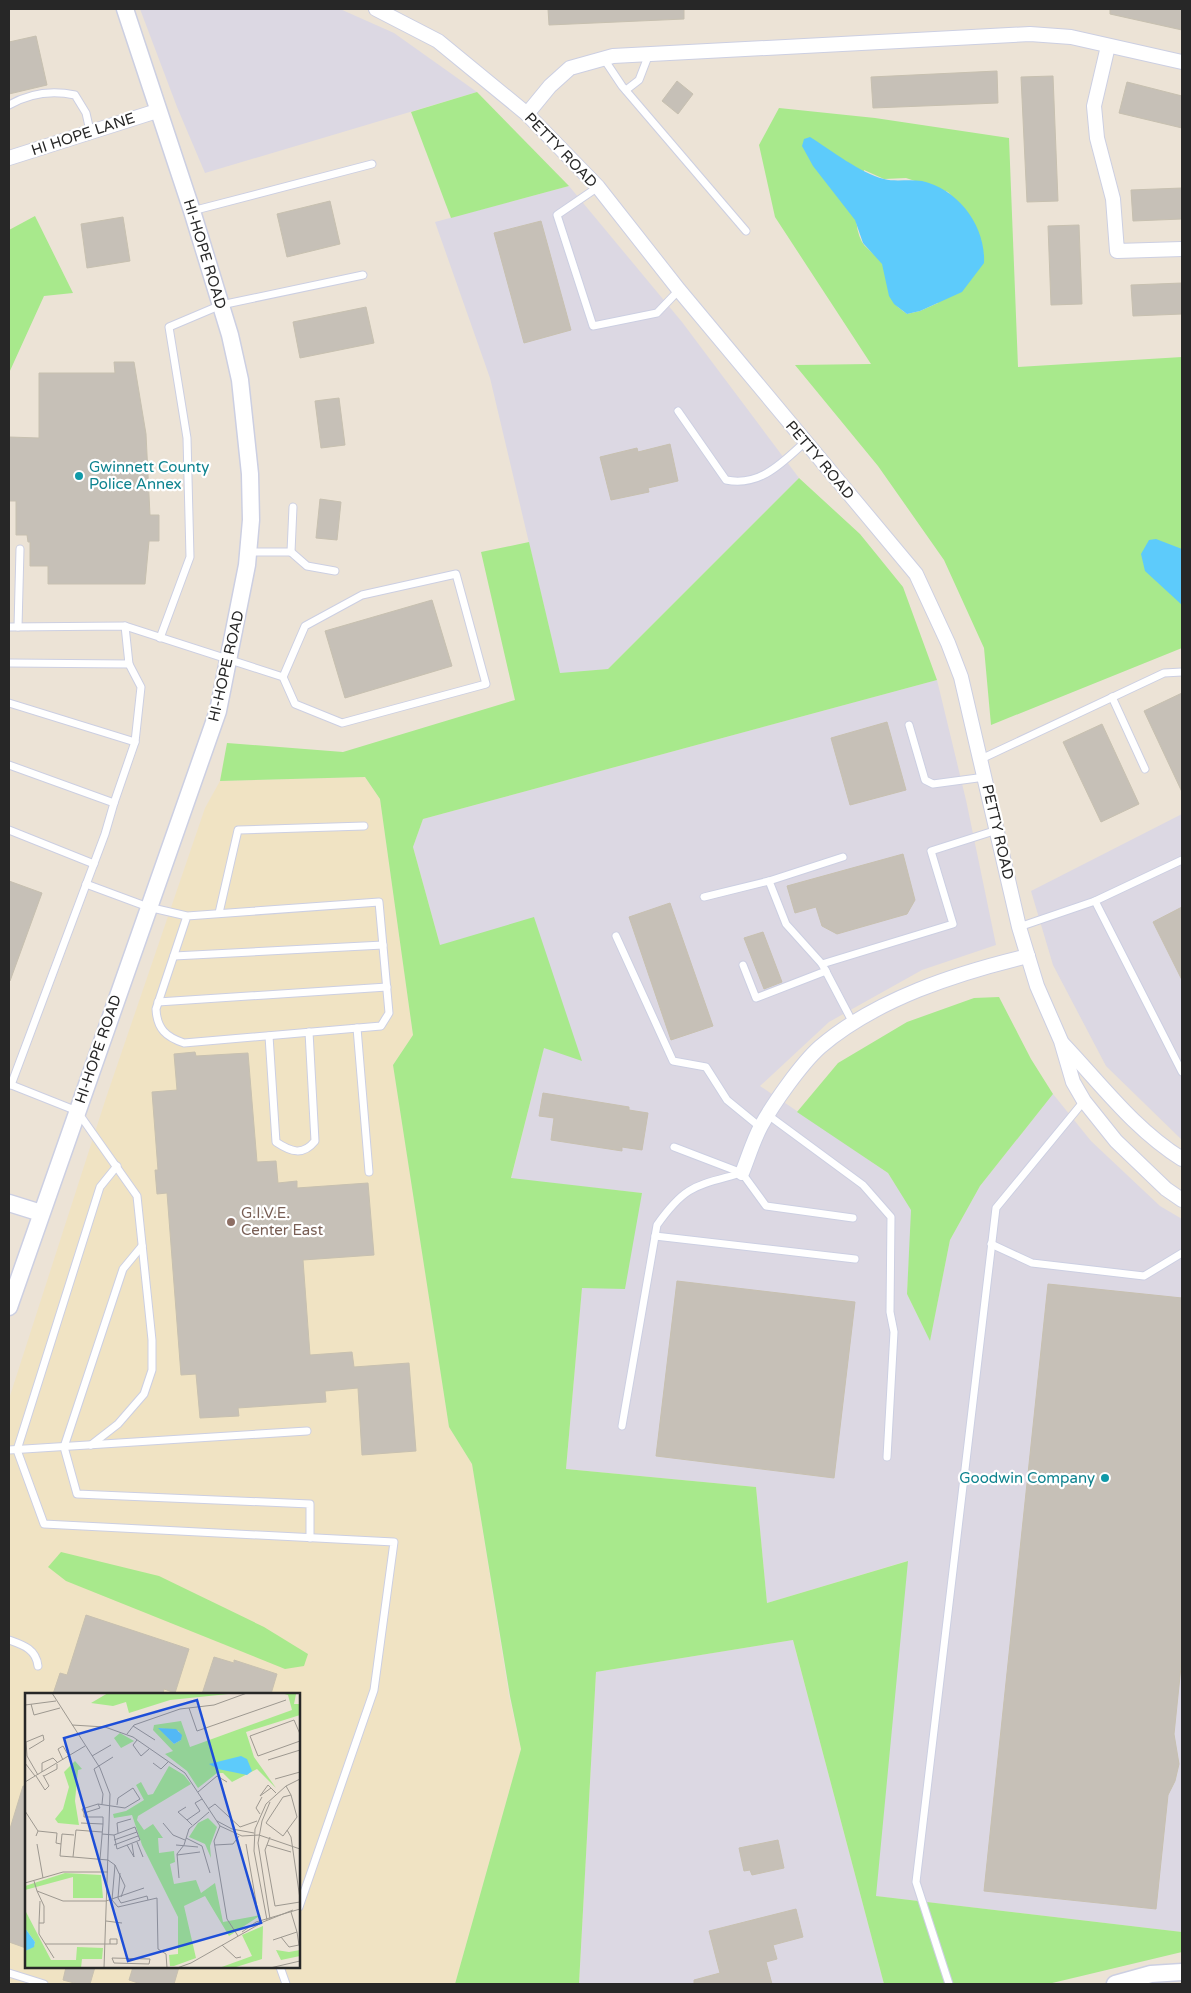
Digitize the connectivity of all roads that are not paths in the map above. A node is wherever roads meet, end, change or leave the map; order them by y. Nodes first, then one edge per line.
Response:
1 (125, 9) edge
2 (376, 9) edge
3 (1108, 46) junction
4 (649, 54) junction
5 (604, 58) junction
6 (1182, 62) edge
7 (626, 90) junction
8 (9, 105) edge
9 (157, 111) junction
10 (527, 114) junction
11 (90, 131) junction
12 (9, 158) edge
13 (372, 164) dead end
14 (598, 187) junction
15 (192, 211) junction
16 (746, 231) dead end
17 (1182, 249) edge
18 (362, 275) dead end
19 (679, 290) junction
20 (221, 305) junction
21 (678, 412) dead end
22 (805, 442) junction
23 (293, 507) dead end
24 (20, 549) dead end
25 (248, 552) junction
26 (291, 552) junction
27 (335, 571) dead end
28 (125, 626) junction
29 (9, 627) edge
30 (18, 627) junction
31 (160, 638) junction
32 (230, 661) junction
33 (9, 663) edge
34 (129, 664) junction
35 (1182, 672) edge
36 (283, 677) junction
37 (1112, 697) junction
38 (9, 704) edge
39 (909, 725) dead end
40 (135, 742) junction
41 (981, 759) junction
42 (9, 765) edge
43 (1145, 769) dead end
44 (985, 777) junction
45 (114, 803) junction
46 (364, 826) dead end
47 (9, 830) edge
48 (998, 830) junction
49 (843, 857) dead end
50 (1182, 860) edge
51 (94, 864) junction
52 (769, 880) junction
53 (86, 884) junction
54 (704, 897) dead end
55 (1095, 901) junction
56 (148, 907) junction
57 (219, 913) junction
58 (188, 916) junction
59 (1019, 927) junction
60 (616, 936) dead end
61 (383, 945) junction
62 (174, 956) junction
63 (1028, 956) junction
64 (743, 965) dead end
65 (824, 968) junction
66 (387, 986) junction
67 (158, 1002) junction
68 (854, 1023) junction
69 (357, 1028) junction
70 (310, 1032) junction
71 (270, 1036) junction
72 (1061, 1041) junction
73 (1182, 1072) edge
74 (10, 1084) edge
75 (1084, 1101) junction
76 (77, 1110) junction
77 (768, 1115) junction
78 (760, 1127) junction
79 (674, 1147) dead end
80 (1182, 1159) edge
81 (117, 1166) junction
82 (369, 1172) dead end
83 (742, 1173) junction
84 (1182, 1200) edge
85 (9, 1202) edge
86 (41, 1213) junction
87 (853, 1218) dead end
88 (655, 1236) junction
89 (991, 1244) junction
90 (142, 1246) junction
91 (1182, 1253) edge
92 (855, 1259) dead end
93 (9, 1307) edge
94 (622, 1426) dead end
95 (307, 1431) dead end
96 (91, 1445) junction
97 (64, 1447) junction
98 (9, 1450) edge
99 (17, 1450) junction
100 (887, 1456) dead end
101 (310, 1538) junction
102 (9, 1640) edge
103 (38, 1666) dead end
104 (300, 1904) edge
105 (280, 1968) edge
106 (1182, 1972) edge
107 (9, 1973) edge
108 (44, 1984) edge
109 (286, 1984) edge
110 (949, 1984) edge
111 (1115, 1984) edge

1 - 9 street, HI-HOPE ROAD
2 - 10 street, PETTY ROAD
3 - 4 street
3 - 6 street
3 - 17 street
4 - 5 street
4 - 7 lane
5 - 7 lane
5 - 10 street
7 - 16 lane
8 - 11 lane
9 - 11 street, HI HOPE LANE
9 - 15 street, HI-HOPE ROAD
10 - 14 street, PETTY ROAD
11 - 12 street, HI HOPE LANE
13 - 15 lane
14 - 19 street, PETTY ROAD
14 - 19 lane
15 - 20 street, HI-HOPE ROAD
18 - 20 lane
19 - 22 street, PETTY ROAD
20 - 25 street, HI-HOPE ROAD
20 - 31 lane
21 - 22 lane
22 - 41 street, PETTY ROAD
23 - 26 lane
24 - 30 lane
25 - 26 lane
25 - 32 street, HI-HOPE ROAD
26 - 27 lane
28 - 30 lane
28 - 31 lane
28 - 34 lane
29 - 30 lane
31 - 32 lane
32 - 36 lane
32 - 56 street, HI-HOPE ROAD
33 - 34 lane
34 - 40 lane
35 - 37 lane
36 - 36 lane
37 - 41 lane
37 - 43 lane
38 - 40 lane
39 - 44 lane
40 - 45 lane
41 - 44 street, PETTY ROAD
42 - 45 lane
44 - 48 street, PETTY ROAD
45 - 51 lane
46 - 57 lane
47 - 51 lane
48 - 59 street, PETTY ROAD
48 - 65 lane
49 - 52 lane
50 - 55 lane
51 - 53 lane
52 - 54 lane
52 - 65 lane
53 - 56 lane
53 - 74 lane
55 - 59 lane
55 - 73 lane
56 - 58 lane
56 - 76 street, HI-HOPE ROAD
57 - 58 lane
57 - 61 lane
58 - 62 lane
59 - 63 street, PETTY ROAD
60 - 78 lane
61 - 62 lane
61 - 66 lane
62 - 67 lane
63 - 68 street
63 - 72 street, PETTY ROAD
64 - 65 lane
65 - 68 lane
66 - 67 lane
66 - 69 lane
67 - 71 lane
68 - 77 street
69 - 70 lane
69 - 82 lane
70 - 71 lane
70 - 71 lane
72 - 75 street, PETTY ROAD
72 - 80 street, PETTY ROAD
74 - 76 lane
75 - 84 street, PETTY ROAD
75 - 89 lane
76 - 81 lane
76 - 86 street, HI-HOPE ROAD
77 - 78 street
77 - 100 lane
78 - 83 street
79 - 83 lane
81 - 90 lane
81 - 99 lane
83 - 87 lane
83 - 88 lane
85 - 86 street
86 - 93 street, HI-HOPE ROAD
88 - 92 lane
88 - 94 lane
89 - 91 lane
89 - 110 lane
90 - 96 lane
90 - 97 lane
95 - 96 lane
96 - 97 lane
97 - 99 lane
97 - 101 lane
98 - 99 lane
99 - 101 lane
101 - 104 lane
102 - 103 lane
105 - 109 lane
106 - 111 street
107 - 108 lane

